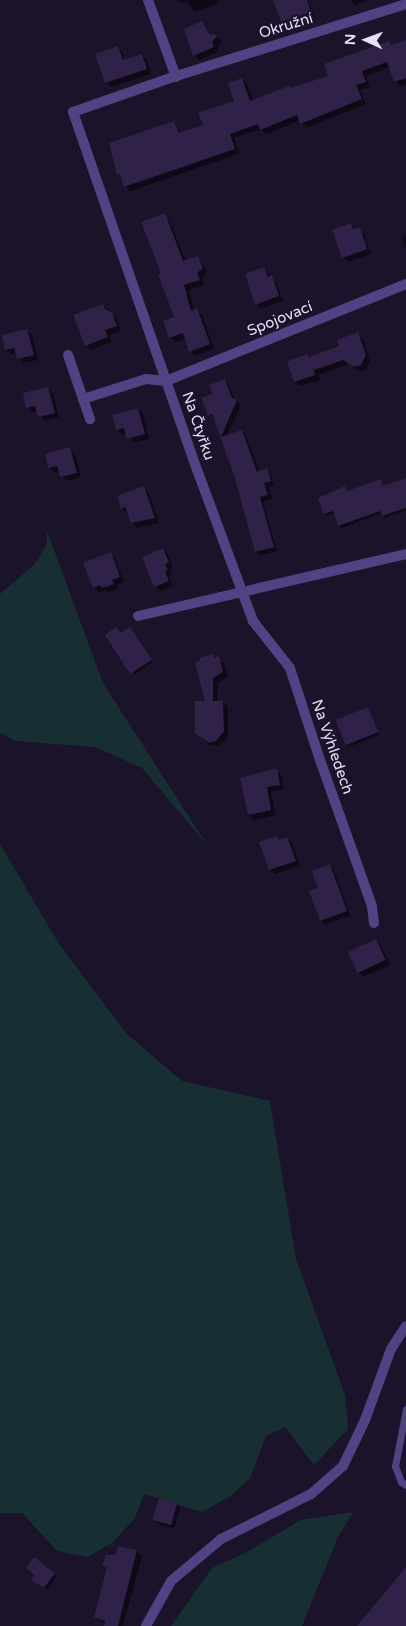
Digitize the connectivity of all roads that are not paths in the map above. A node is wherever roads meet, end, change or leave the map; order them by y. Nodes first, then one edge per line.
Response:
1 (148, 0) edge
2 (406, 4) edge
3 (176, 77) junction
4 (73, 112) joint
5 (406, 284) edge
6 (68, 355) dead end
7 (166, 381) junction
8 (83, 398) junction
9 (90, 419) dead end
10 (406, 554) edge
11 (243, 591) junction
12 (138, 616) dead end
13 (374, 923) dead end
14 (406, 1326) edge
15 (406, 1408) edge
16 (406, 1485) edge
17 (146, 1626) edge

1 - 3 street
2 - 3 street, Okružní
3 - 4 street, Okružní
4 - 7 street, Na Čtyřku
5 - 7 street, Spojovací
6 - 8 street
7 - 8 street
7 - 11 street, Na Čtyřku
8 - 9 street
10 - 11 street
11 - 12 street
11 - 13 street, Na Výhledech
14 - 17 street
15 - 16 lane

